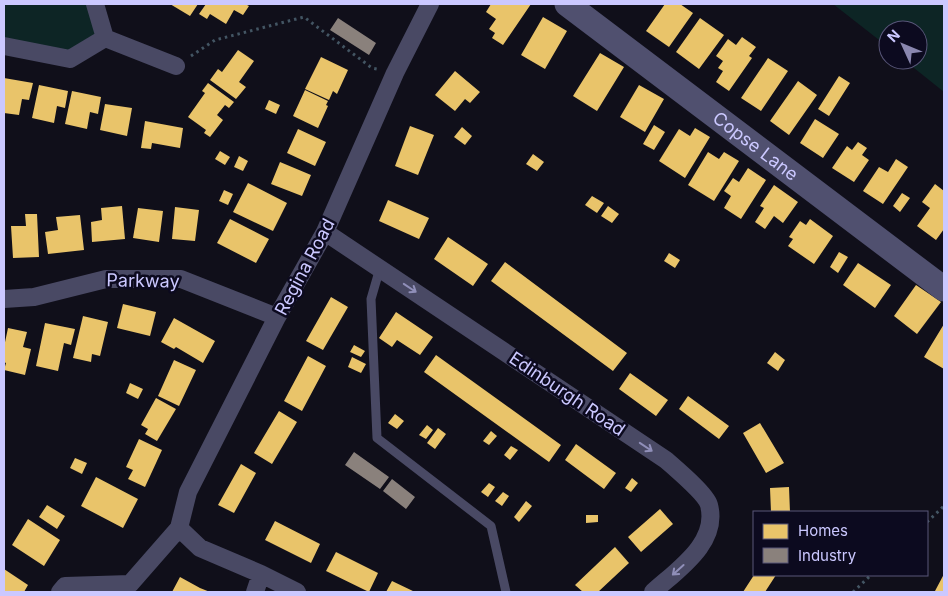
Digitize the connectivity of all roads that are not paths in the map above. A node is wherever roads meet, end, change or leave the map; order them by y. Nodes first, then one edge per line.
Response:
1 (95, 4) edge
2 (430, 4) edge
3 (567, 4) edge
4 (105, 38) junction
5 (4, 46) edge
6 (176, 66) road end
7 (325, 232) junction
8 (380, 268) junction
9 (944, 289) edge
10 (4, 298) edge
11 (277, 317) junction
12 (179, 528) junction
13 (261, 574) junction
14 (60, 592) edge
15 (255, 592) edge
16 (297, 592) edge
17 (506, 592) edge
18 (654, 592) edge

1 - 4 street
2 - 7 street, Regina Road
3 - 9 street, Copse Lane
4 - 5 street
4 - 6 street
7 - 8 street, Edinburgh Road
7 - 11 street, Regina Road
8 - 17 lane
8 -> 18 street, Edinburgh Road
10 - 11 street, Parkway
11 - 12 street, Regina Road
12 - 13 street
12 - 14 street
13 - 15 street
13 - 16 street

